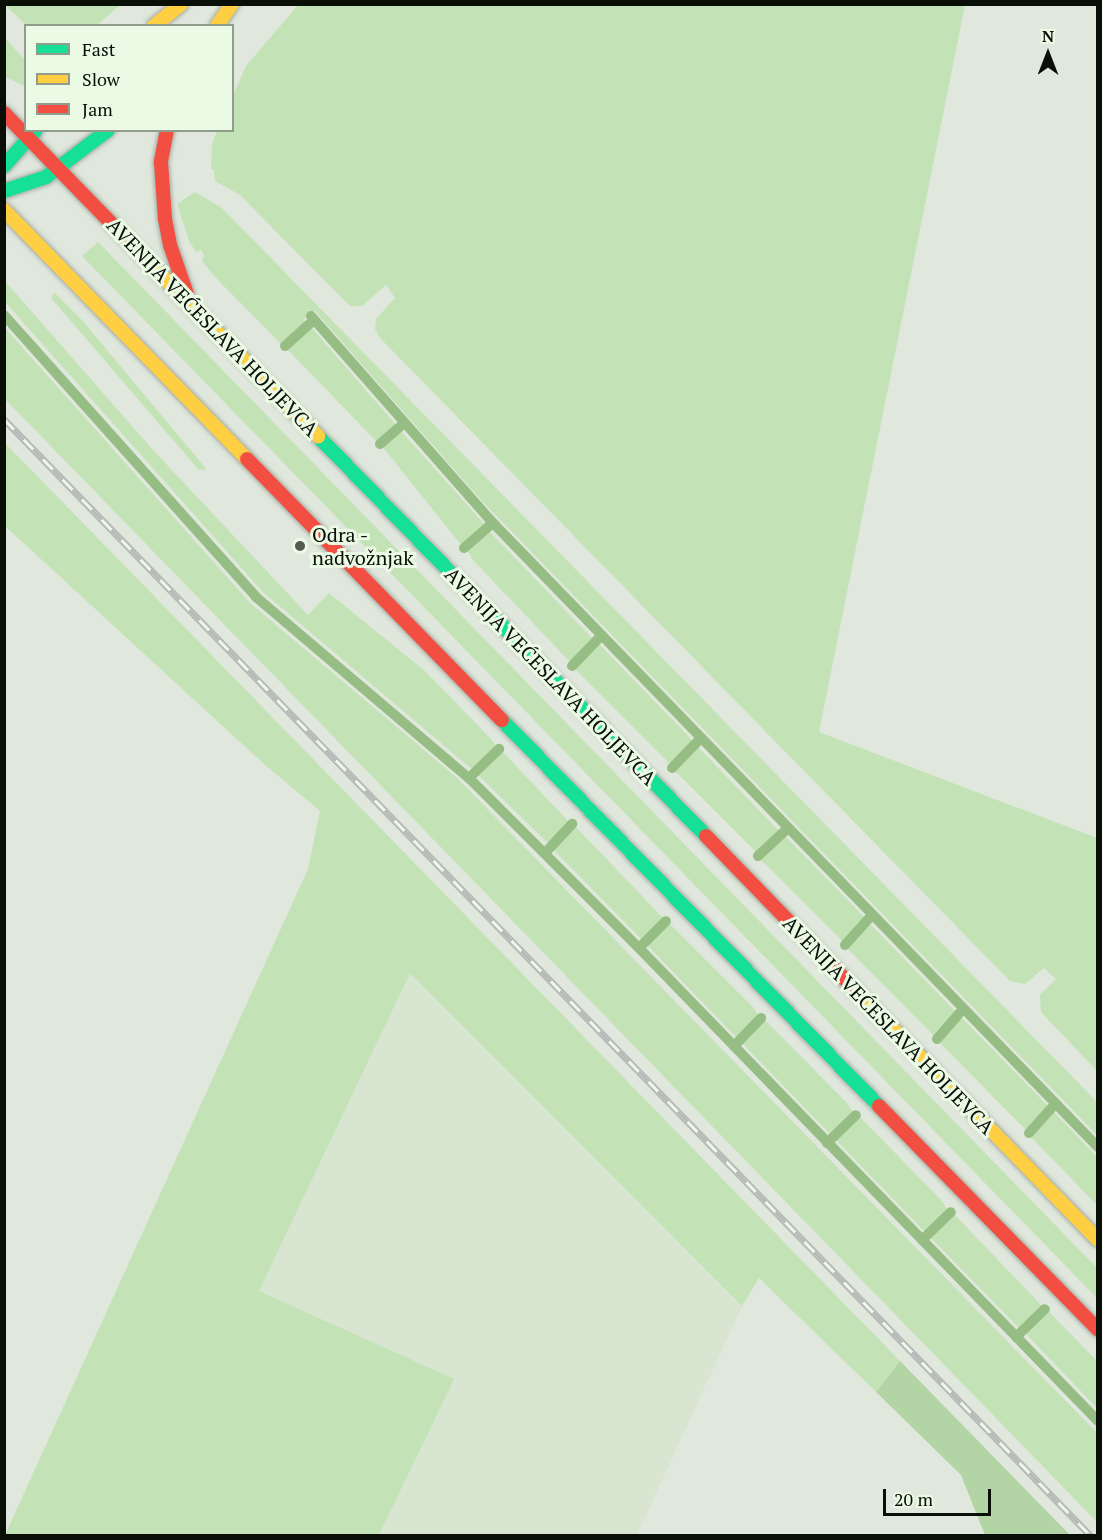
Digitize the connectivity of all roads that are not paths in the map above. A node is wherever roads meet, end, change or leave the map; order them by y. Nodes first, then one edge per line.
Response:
1 (182, 4) edge
2 (232, 4) edge
3 (157, 24) edge
4 (218, 24) edge
5 (4, 113) edge
6 (24, 128) edge
7 (105, 132) edge
8 (166, 132) edge
9 (32, 134) edge
10 (4, 166) edge
11 (58, 169) junction
12 (4, 191) edge
13 (4, 210) edge
14 (190, 304) junction
15 (1098, 1240) edge
16 (1098, 1330) edge

1 - 3 main road
2 - 4 main road
5 - 6 main road, AVENIJA VEĆESLAVA HOLJEVCA
7 - 11 main road
8 - 14 main road
9 - 10 main road
9 - 11 main road, AVENIJA VEĆESLAVA HOLJEVCA
11 - 12 main road
11 - 14 main road, AVENIJA VEĆESLAVA HOLJEVCA
13 - 16 main road
14 - 15 main road, AVENIJA VEĆESLAVA HOLJEVCA

